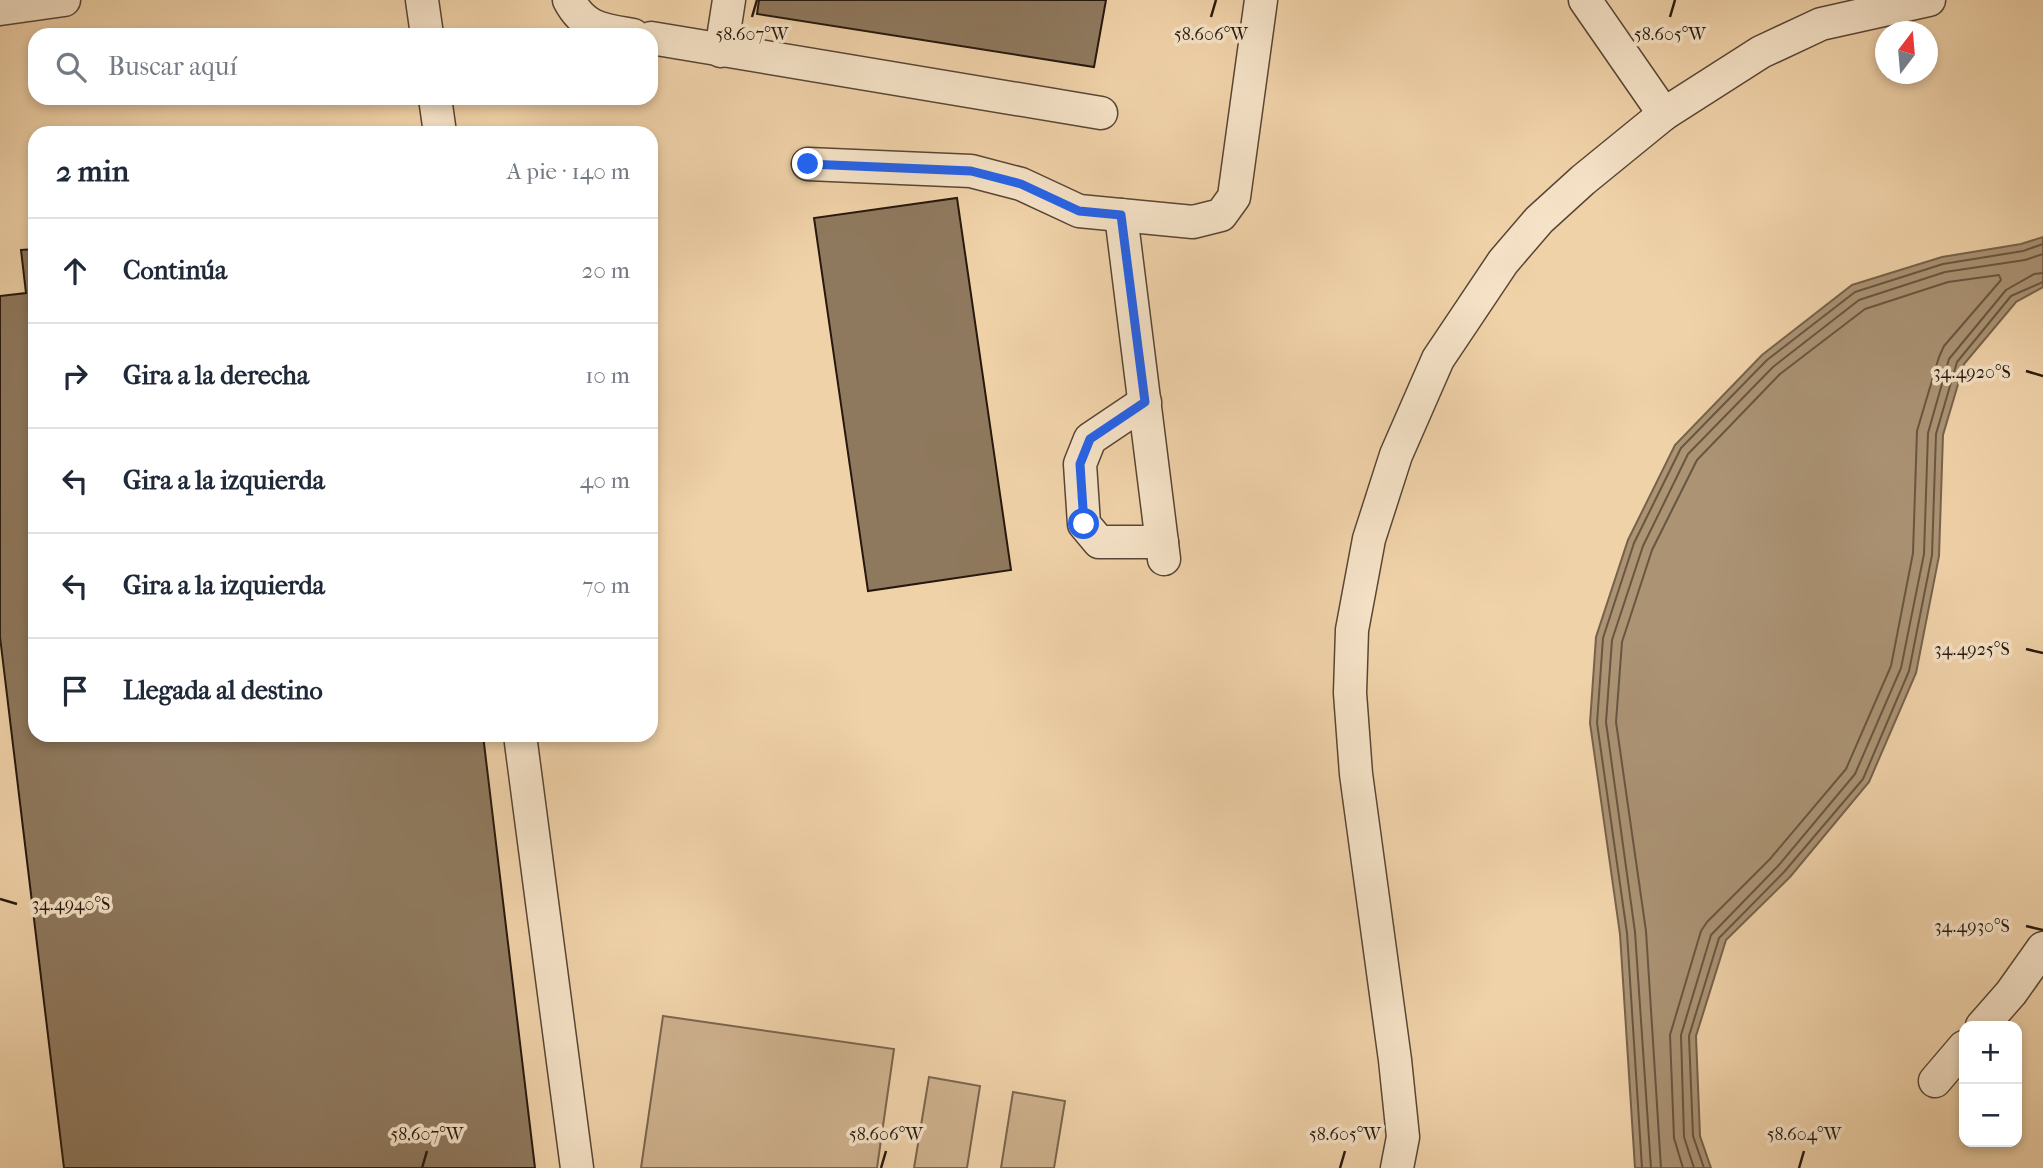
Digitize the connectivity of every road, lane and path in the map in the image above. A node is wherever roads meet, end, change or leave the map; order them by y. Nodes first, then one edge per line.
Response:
1 (64, 0) edge
2 (422, 0) edge
3 (569, 0) edge
4 (729, 0) edge
5 (1261, 0) edge
6 (1585, 0) edge
7 (1929, 0) edge
8 (0, 9) edge
9 (426, 28) edge
10 (596, 28) edge
11 (658, 39) edge
12 (722, 51) junction
13 (436, 105) edge
14 (1101, 113) dead end
15 (1664, 114) junction
16 (439, 126) edge
17 (808, 164) dead end
18 (1121, 215) junction
19 (1145, 402) junction
20 (521, 742) edge
21 (2043, 948) edge
22 (1986, 1021) edge
23 (1959, 1053) edge
24 (1935, 1081) dead end
25 (577, 1168) edge
26 (1397, 1168) edge

1 - 8 street
2 - 9 street
3 - 10 street
4 - 12 street
5 - 18 street
6 - 15 street
7 - 15 street
11 - 12 street
12 - 14 street
13 - 16 street
15 - 26 street
17 - 18 street
18 - 19 street
19 - 19 street
20 - 25 street
21 - 22 street
23 - 24 street

